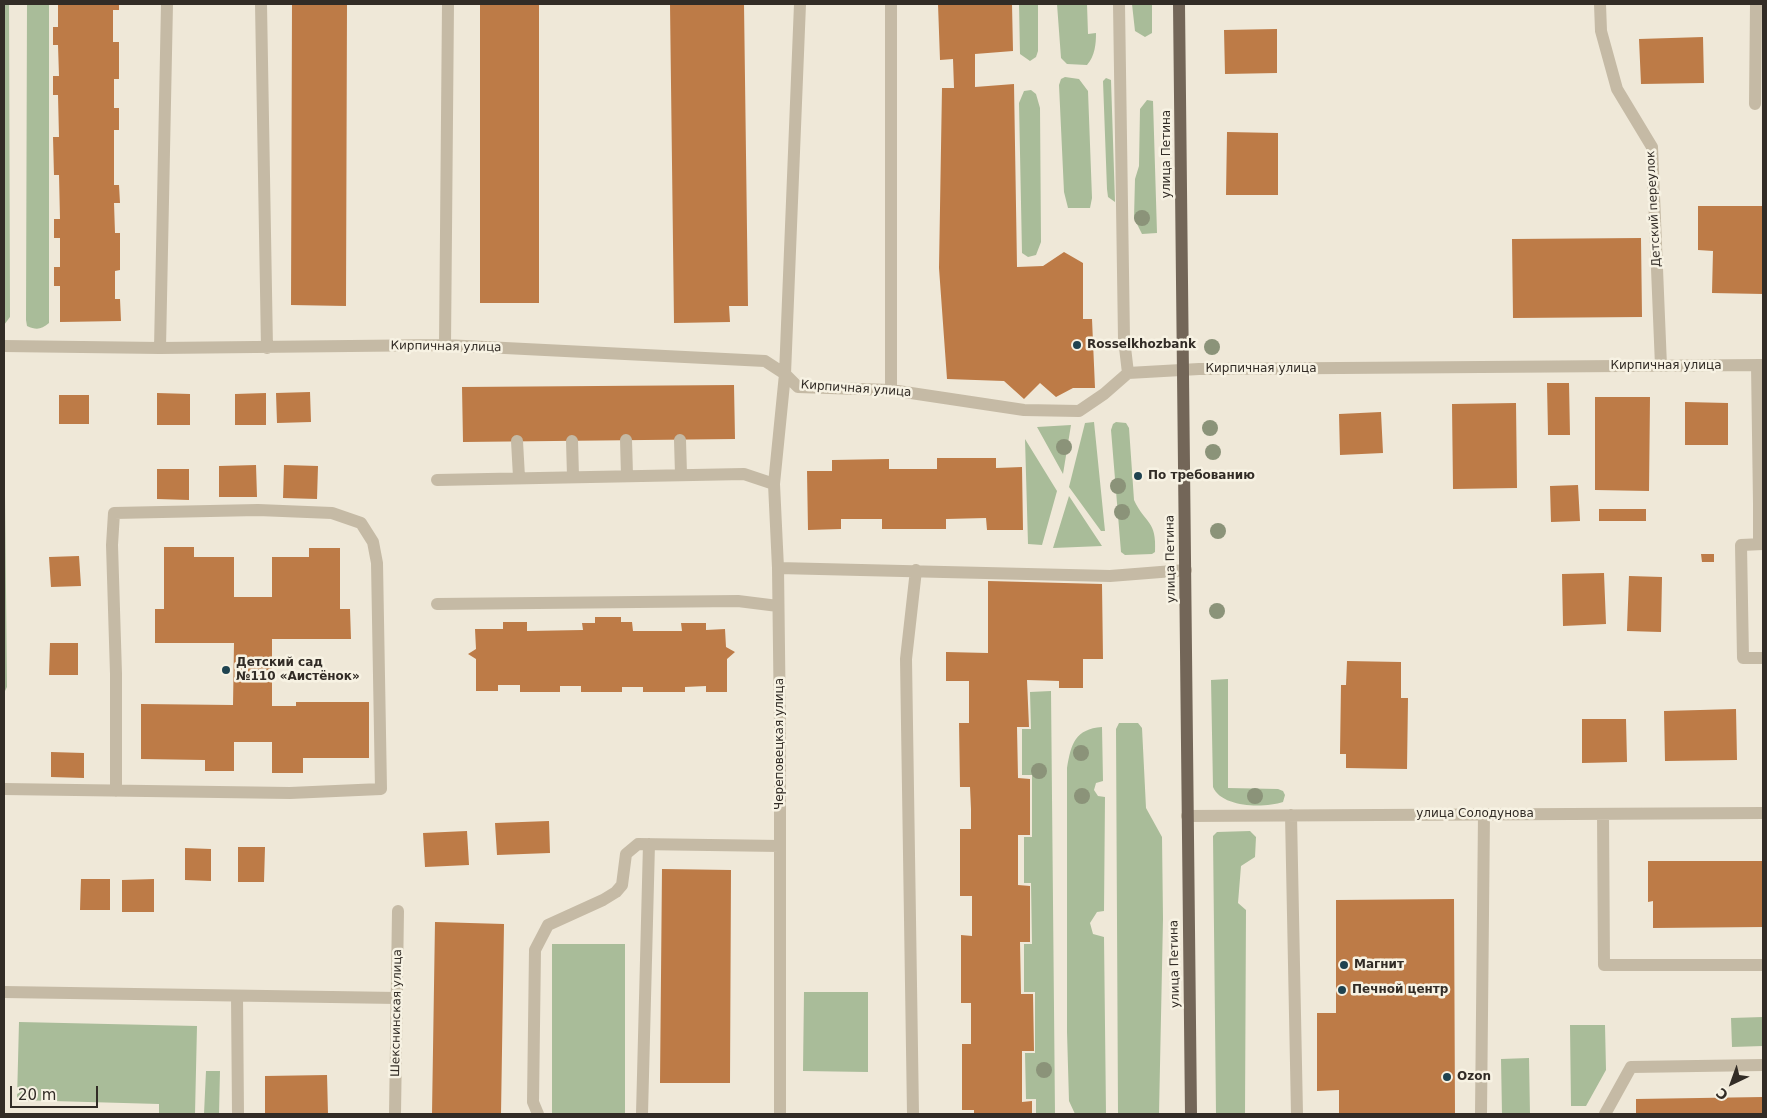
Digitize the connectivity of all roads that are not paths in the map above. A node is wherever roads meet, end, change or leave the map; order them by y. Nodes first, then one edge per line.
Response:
1 (168, 4) edge
2 (261, 4) edge
3 (448, 4) edge
4 (800, 4) edge
5 (891, 4) edge
6 (1119, 4) edge
7 (1179, 4) edge
8 (1600, 4) edge
9 (1756, 4) edge
10 (1756, 104) dead end
11 (445, 345) junction
12 (4, 346) edge
13 (160, 348) junction
14 (267, 348) junction
15 (1760, 365) edge
16 (1661, 366) junction
17 (1182, 370) junction
18 (1128, 373) junction
19 (785, 374) junction
20 (891, 390) junction
21 (626, 440) dead end
22 (680, 440) dead end
23 (517, 441) dead end
24 (572, 441) dead end
25 (682, 474) junction
26 (627, 475) junction
27 (573, 476) junction
28 (518, 477) junction
29 (436, 480) dead end
30 (774, 484) junction
31 (1761, 504) edge
32 (1761, 544) edge
33 (778, 568) junction
34 (916, 570) junction
35 (1186, 570) junction
36 (436, 604) dead end
37 (778, 606) junction
38 (1763, 658) edge
39 (4, 789) edge
40 (116, 791) junction
41 (1763, 813) edge
42 (1484, 814) junction
43 (1603, 814) junction
44 (1291, 815) junction
45 (1186, 816) junction
46 (649, 844) junction
47 (780, 846) junction
48 (398, 911) dead end
49 (1763, 965) edge
50 (4, 992) edge
51 (237, 996) junction
52 (397, 998) junction
53 (1763, 1065) edge
54 (238, 1114) edge
55 (395, 1114) edge
56 (538, 1114) edge
57 (642, 1114) edge
58 (780, 1114) edge
59 (913, 1114) edge
60 (1191, 1114) edge
61 (1297, 1114) edge
62 (1481, 1114) edge
63 (1605, 1114) edge

1 - 13 street
2 - 14 street
3 - 11 street
4 - 19 street, Череповецкая улица
5 - 20 street
6 - 18 street
7 - 17 main road, улица Петина
8 - 16 street, Детский переулок
9 - 10 street
11 - 14 street, Кирпичная улица
11 - 19 street, Кирпичная улица
12 - 13 street, Кирпичная улица
13 - 14 street, Кирпичная улица
15 - 16 street, Кирпичная улица
15 - 31 street
16 - 17 street, Кирпичная улица
17 - 18 street, Кирпичная улица
17 - 35 main road, улица Петина
18 - 20 street, Кирпичная улица
19 - 20 street, Кирпичная улица
19 - 30 street, Череповецкая улица
21 - 26 street
22 - 25 street
23 - 28 street
24 - 27 street
25 - 26 street
25 - 30 street
26 - 27 street
27 - 28 street
28 - 29 street
30 - 33 street, Череповецкая улица
31 - 32 street
32 - 38 street
33 - 34 street
33 - 37 street, Череповецкая улица
34 - 35 street
34 - 59 street
35 - 45 main road, улица Петина
36 - 37 street
37 - 47 street, Череповецкая улица
39 - 40 street
40 - 40 street
41 - 43 street, улица Солодунова
42 - 43 street, улица Солодунова
42 - 44 street, улица Солодунова
42 - 62 street
43 - 49 street
44 - 45 street, улица Солодунова
44 - 61 street
45 - 60 main road, улица Петина
46 - 47 street
46 - 56 street
46 - 57 street
47 - 58 street, Череповецкая улица
48 - 52 street, Шекснинская улица
50 - 51 street
51 - 52 street
51 - 54 street
52 - 55 street, Шекснинская улица
53 - 63 street

